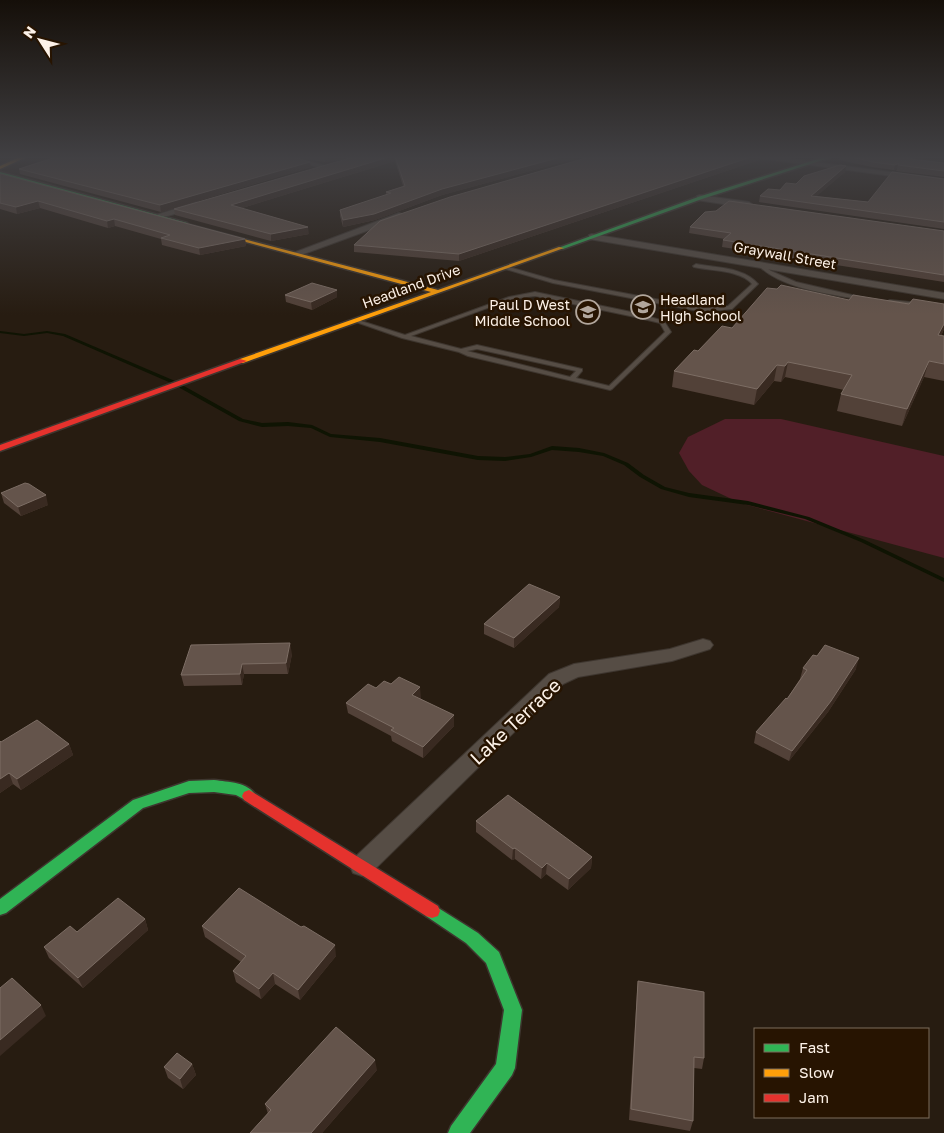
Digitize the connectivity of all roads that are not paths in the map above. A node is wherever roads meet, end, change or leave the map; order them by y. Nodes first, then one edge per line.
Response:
1 (133, 209) edge
2 (183, 209) edge
3 (670, 209) edge
4 (407, 213) edge
5 (160, 216) junction
6 (592, 237) junction
7 (298, 253) junction
8 (708, 256) junction
9 (762, 266) junction
10 (505, 268) junction
11 (439, 292) junction
12 (944, 296) edge
13 (868, 298) edge
14 (886, 301) edge
15 (924, 306) edge
16 (356, 321) junction
17 (404, 337) junction
18 (462, 351) junction
19 (571, 379) junction
20 (0, 448) edge
21 (703, 645) dead end
22 (362, 866) junction
23 (0, 908) edge
24 (458, 1133) edge

1 - 5 main road
2 - 5 street
3 - 6 main road, Headland Drive
4 - 7 street
5 - 7 main road
6 - 8 street, Graywall Street
6 - 10 main road, Headland Drive
7 - 11 main road
8 - 9 street, Graywall Street
8 - 10 lane
9 - 12 street, Graywall Street
9 - 13 lane
10 - 11 main road, Headland Drive
11 - 16 main road, Headland Drive
14 - 15 lane
16 - 17 lane
16 - 20 main road, Headland Drive
17 - 18 lane
17 - 19 lane
18 - 19 lane
18 - 19 lane
21 - 22 street, Lake Terrace
22 - 23 main road
22 - 24 main road

